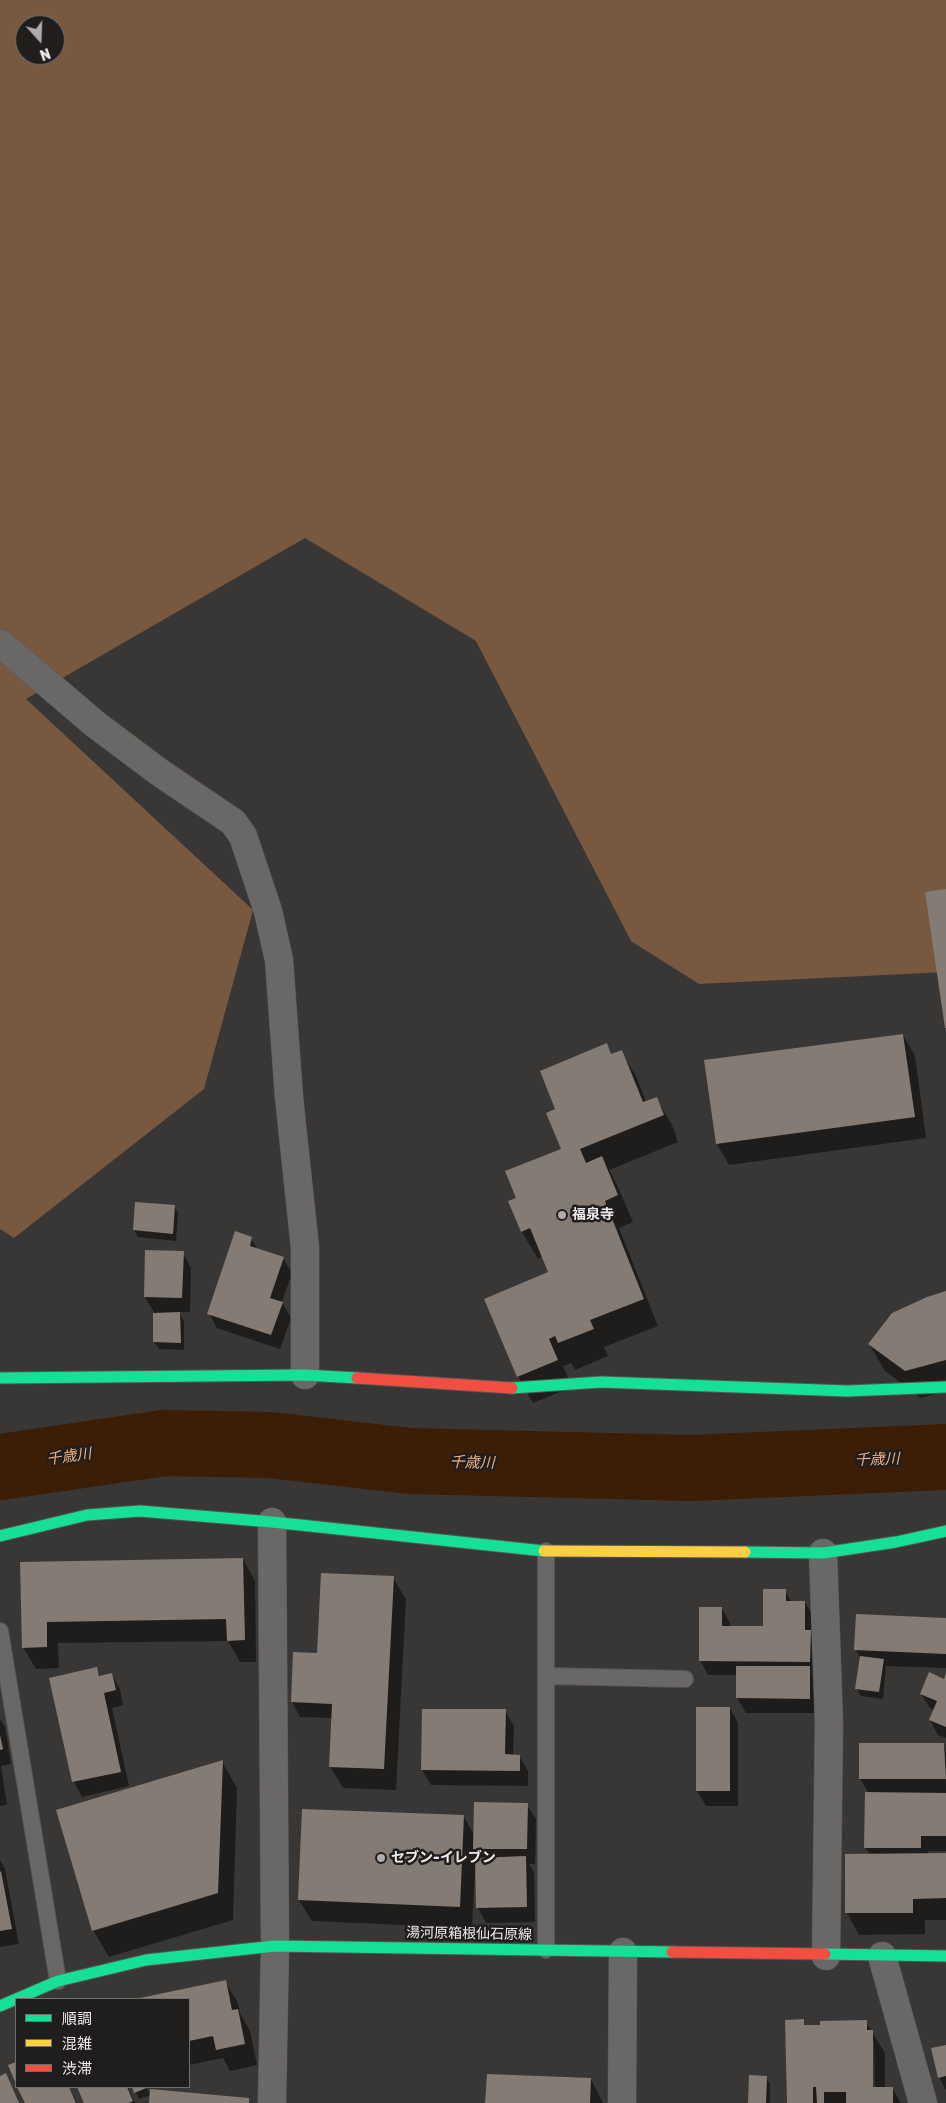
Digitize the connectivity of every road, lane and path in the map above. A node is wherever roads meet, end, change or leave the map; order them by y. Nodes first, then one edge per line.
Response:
1 (0, 643) edge
2 (305, 1375) junction
3 (0, 1378) edge
4 (946, 1387) edge
5 (272, 1522) junction
6 (946, 1531) edge
7 (0, 1536) edge
8 (546, 1551) junction
9 (823, 1553) junction
10 (0, 1631) edge
11 (547, 1676) junction
12 (685, 1679) dead end
13 (275, 1946) junction
14 (546, 1950) junction
15 (623, 1952) junction
16 (826, 1956) junction
17 (882, 1956) junction
18 (946, 1956) edge
19 (58, 1981) junction
20 (19, 1998) edge
21 (15, 2000) edge
22 (0, 2006) edge
23 (272, 2103) edge
24 (622, 2103) edge
25 (924, 2103) edge

1 - 2 street
2 - 3 street
2 - 4 street
5 - 7 street
5 - 8 street
5 - 13 street
6 - 9 street
8 - 9 street
8 - 11 lane
9 - 16 street
10 - 19 lane
11 - 12 lane
11 - 14 lane
13 - 14 street, 湯河原箱根仙石原線
13 - 19 street, 湯河原箱根仙石原線
13 - 23 street
14 - 15 street, 湯河原箱根仙石原線
15 - 16 street, 湯河原箱根仙石原線
15 - 24 street
16 - 17 street, 湯河原箱根仙石原線
17 - 18 street, 湯河原箱根仙石原線
17 - 25 street
19 - 20 street, 湯河原箱根仙石原線
21 - 22 street, 湯河原箱根仙石原線

